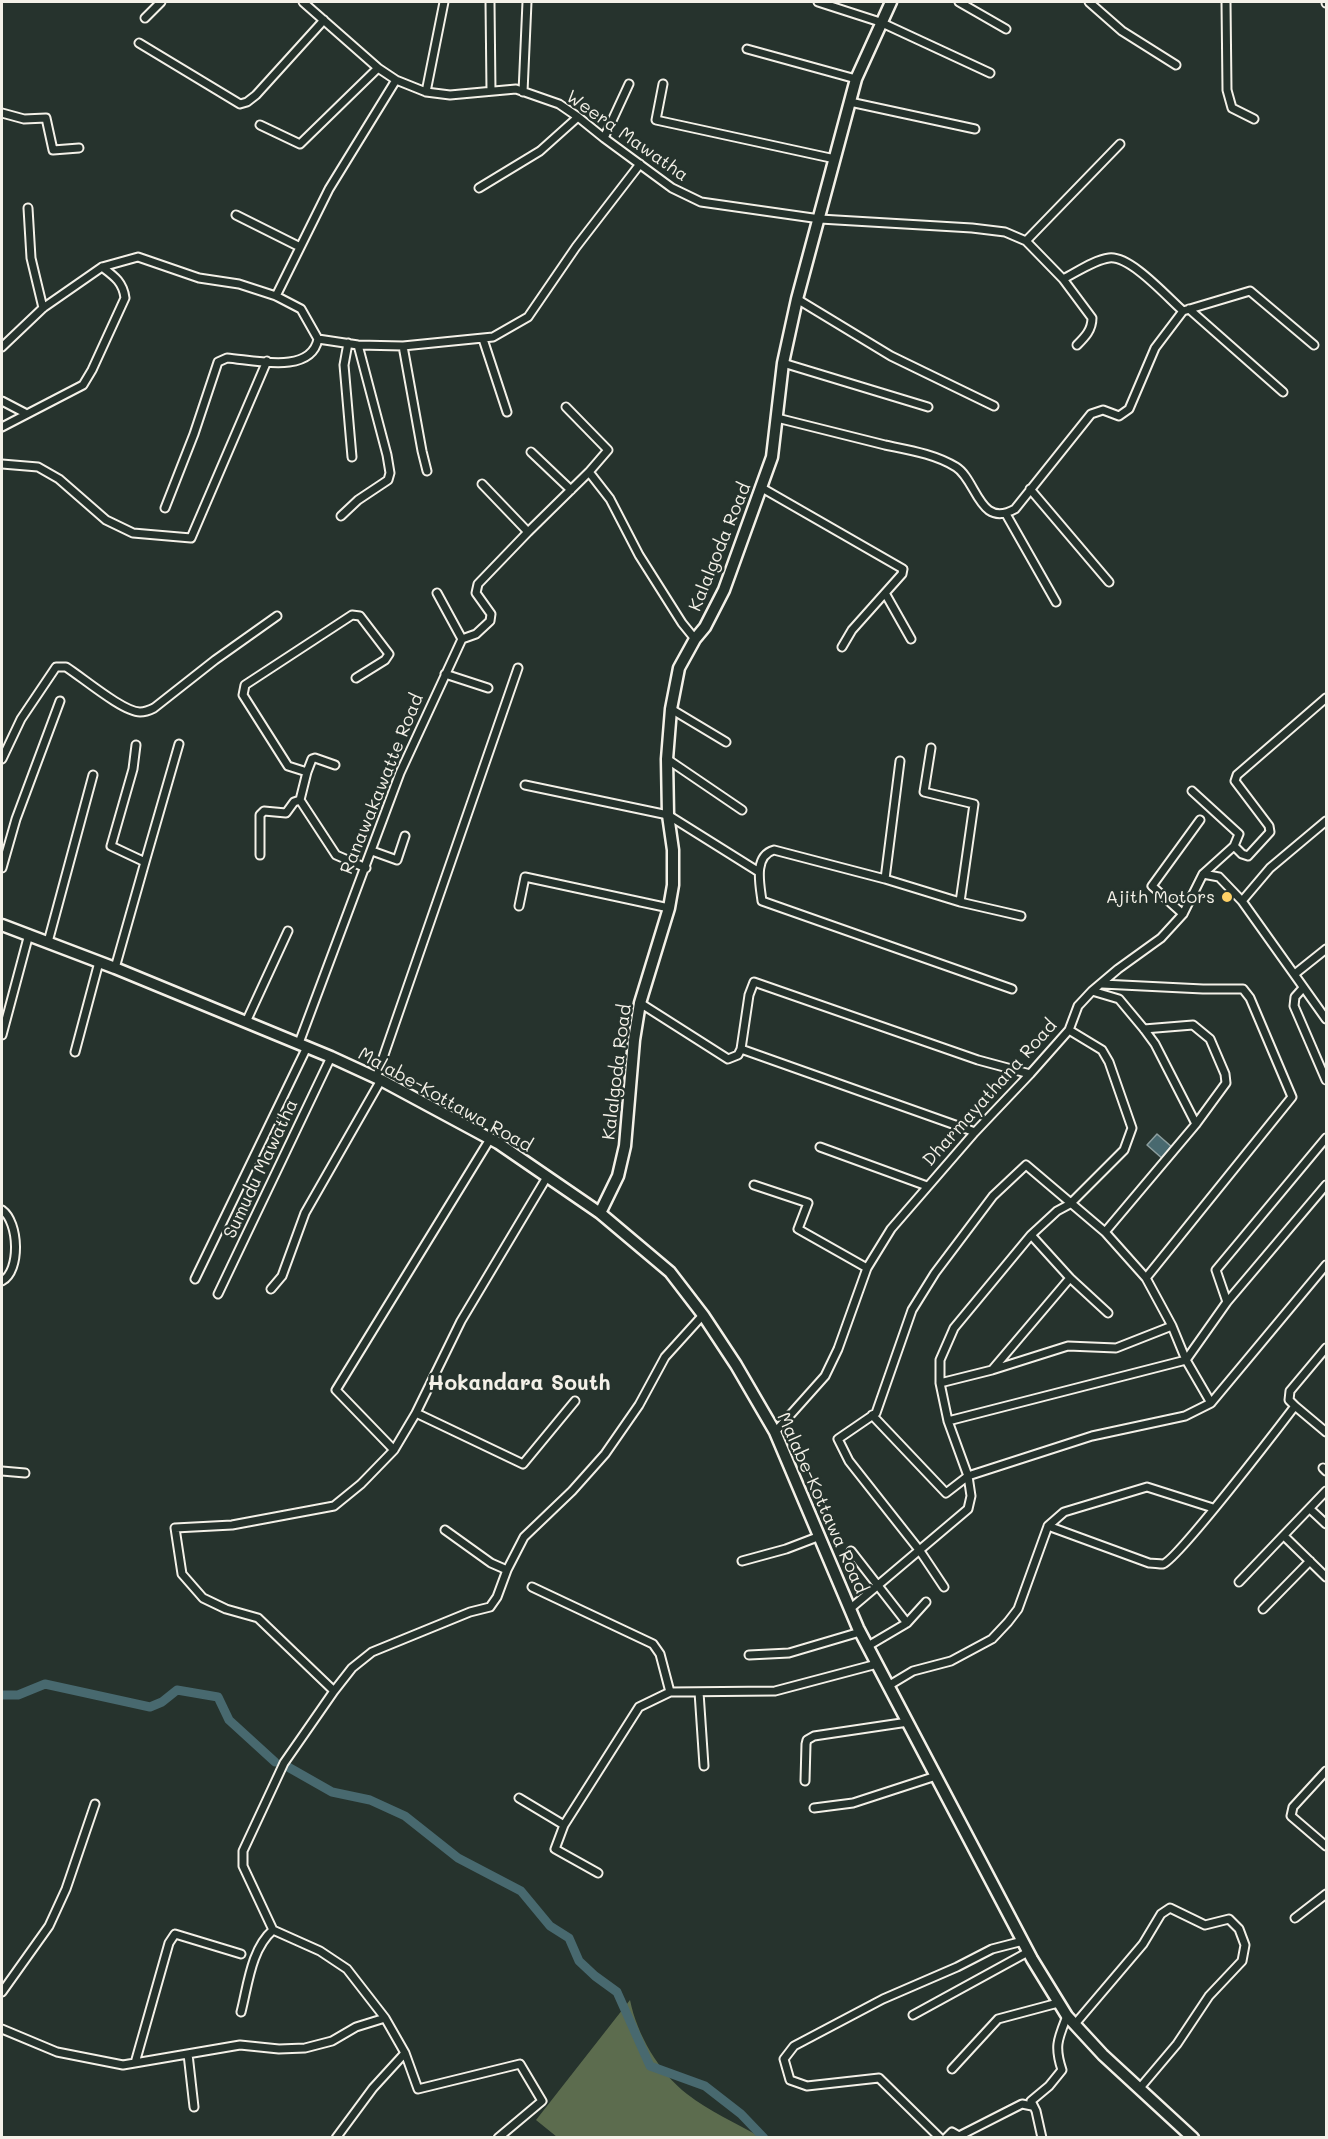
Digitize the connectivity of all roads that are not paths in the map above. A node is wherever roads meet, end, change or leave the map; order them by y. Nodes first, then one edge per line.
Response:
1 (161, 2) edge
2 (303, 2) edge
3 (444, 2) edge
4 (490, 2) edge
5 (527, 2) edge
6 (818, 2) edge
7 (891, 2) edge
8 (959, 2) edge
9 (1089, 2) edge
10 (1226, 2) edge
11 (145, 18) dead end
12 (324, 20) junction
13 (880, 22) junction
14 (1006, 29) dead end
15 (140, 43) dead end
16 (747, 50) dead end
17 (1176, 65) dead end
18 (378, 68) junction
19 (990, 74) dead end
20 (856, 79) junction
21 (396, 80) junction
22 (629, 84) dead end
23 (663, 84) dead end
24 (491, 91) junction
25 (426, 92) junction
26 (523, 92) junction
27 (850, 102) junction
28 (2, 113) edge
29 (578, 117) junction
30 (1254, 119) dead end
31 (261, 125) dead end
32 (975, 129) dead end
33 (604, 138) junction
34 (1120, 144) dead end
35 (79, 148) dead end
36 (835, 159) junction
37 (640, 164) junction
38 (479, 188) dead end
39 (28, 208) dead end
40 (236, 215) dead end
41 (820, 219) junction
42 (1026, 241) junction
43 (300, 247) junction
44 (102, 267) junction
45 (1063, 279) junction
46 (276, 296) junction
47 (797, 299) junction
48 (43, 308) junction
49 (1186, 310) junction
50 (318, 339) junction
51 (483, 339) junction
52 (348, 343) junction
53 (358, 345) junction
54 (1077, 345) dead end
55 (1314, 345) dead end
56 (2, 346) edge
57 (403, 346) junction
58 (267, 361) junction
59 (783, 363) junction
60 (1283, 392) dead end
61 (2, 401) edge
62 (994, 406) dead end
63 (566, 407) dead end
64 (928, 407) dead end
65 (507, 412) dead end
66 (26, 413) junction
67 (777, 418) junction
68 (2, 427) edge
69 (531, 452) dead end
70 (352, 457) dead end
71 (2, 464) edge
72 (427, 471) dead end
73 (589, 472) junction
74 (482, 484) dead end
75 (762, 488) junction
76 (1030, 489) junction
77 (571, 490) junction
78 (165, 508) dead end
79 (1006, 514) junction
80 (341, 516) dead end
81 (528, 532) junction
82 (1109, 582) dead end
83 (885, 592) junction
84 (437, 593) dead end
85 (1056, 603) dead end
86 (277, 616) dead end
87 (462, 639) junction
88 (695, 639) junction
89 (911, 639) dead end
90 (842, 647) dead end
91 (518, 668) dead end
92 (445, 674) junction
93 (356, 678) dead end
94 (488, 688) dead end
95 (1326, 698) edge
96 (60, 701) dead end
97 (671, 709) junction
98 (726, 742) dead end
99 (179, 744) dead end
100 (136, 745) dead end
101 (931, 748) dead end
102 (2, 759) edge
103 (667, 759) junction
104 (900, 761) dead end
105 (335, 765) dead end
106 (307, 772) junction
107 (93, 775) dead end
108 (525, 785) dead end
109 (1192, 791) dead end
110 (300, 800) junction
111 (742, 810) dead end
112 (668, 815) junction
113 (1200, 820) dead end
114 (1326, 821) edge
115 (405, 836) dead end
116 (1234, 846) junction
117 (372, 851) junction
118 (260, 855) dead end
119 (145, 862) junction
120 (2, 868) edge
121 (366, 868) junction
122 (759, 872) junction
123 (1203, 874) junction
124 (885, 879) junction
125 (960, 902) junction
126 (1242, 902) junction
127 (519, 906) dead end
128 (669, 908) junction
129 (1183, 914) junction
130 (1020, 916) dead end
131 (2, 925) edge
132 (288, 931) dead end
133 (29, 934) junction
134 (48, 942) junction
135 (1326, 949) edge
136 (99, 962) junction
137 (115, 968) junction
138 (1296, 973) junction
139 (1102, 984) junction
140 (1303, 988) junction
141 (1012, 989) dead end
142 (1092, 991) junction
143 (640, 1003) junction
144 (1326, 1018) edge
145 (246, 1022) junction
146 (1144, 1029) junction
147 (1068, 1030) junction
148 (2, 1035) edge
149 (303, 1045) junction
150 (741, 1049) junction
151 (75, 1052) dead end
152 (331, 1057) junction
153 (1030, 1074) junction
154 (379, 1079) junction
155 (1326, 1080) edge
156 (1196, 1124) junction
157 (975, 1132) junction
158 (1326, 1138) edge
159 (490, 1139) junction
160 (820, 1147) dead end
161 (547, 1177) junction
162 (754, 1185) dead end
163 (1326, 1185) edge
164 (927, 1186) junction
165 (1070, 1204) junction
166 (2, 1210) edge
167 (600, 1213) junction
168 (1105, 1232) junction
169 (1031, 1235) junction
170 (1326, 1265) edge
171 (867, 1268) junction
172 (1070, 1278) junction
173 (1146, 1278) junction
174 (195, 1279) dead end
175 (2, 1281) edge
176 (271, 1289) dead end
177 (218, 1294) dead end
178 (1227, 1302) junction
179 (1108, 1313) dead end
180 (703, 1315) junction
181 (1172, 1326) junction
182 (1326, 1348) edge
183 (1186, 1360) junction
184 (992, 1370) junction
185 (940, 1383) junction
186 (575, 1401) dead end
187 (1211, 1403) junction
188 (1295, 1406) junction
189 (416, 1413) junction
190 (872, 1415) junction
191 (948, 1421) junction
192 (1323, 1425) edge
193 (775, 1432) junction
194 (1326, 1432) edge
195 (394, 1450) junction
196 (2, 1471) edge
197 (25, 1473) dead end
198 (968, 1476) junction
199 (1326, 1491) edge
200 (1214, 1508) junction
201 (1310, 1509) junction
202 (1326, 1524) edge
203 (1048, 1526) junction
204 (445, 1530) dead end
205 (820, 1536) junction
206 (1284, 1536) junction
207 (851, 1551) dead end
208 (920, 1551) junction
209 (742, 1561) dead end
210 (1310, 1561) junction
211 (507, 1570) junction
212 (1326, 1577) edge
213 (1239, 1582) dead end
214 (878, 1585) junction
215 (532, 1587) dead end
216 (944, 1587) dead end
217 (926, 1602) dead end
218 (851, 1608) junction
219 (1263, 1609) dead end
220 (907, 1623) junction
221 (860, 1632) junction
222 (868, 1646) junction
223 (749, 1655) dead end
224 (877, 1664) junction
225 (888, 1686) junction
226 (334, 1691) junction
227 (670, 1692) junction
228 (699, 1692) junction
229 (908, 1722) junction
230 (704, 1766) dead end
231 (1326, 1771) edge
232 (936, 1776) junction
233 (805, 1781) dead end
234 (519, 1798) dead end
235 (95, 1804) dead end
236 (814, 1808) dead end
237 (564, 1825) junction
238 (1326, 1846) edge
239 (598, 1873) dead end
240 (1326, 1894) edge
241 (1295, 1918) dead end
242 (273, 1930) junction
243 (1023, 1941) junction
244 (1028, 1952) junction
245 (241, 1954) dead end
246 (2, 1992) edge
247 (1058, 2003) junction
248 (241, 2012) dead end
249 (913, 2015) dead end
250 (385, 2018) junction
251 (1071, 2020) junction
252 (2, 2030) edge
253 (405, 2053) junction
254 (188, 2054) junction
255 (135, 2063) junction
256 (952, 2069) dead end
257 (1139, 2089) junction
258 (1032, 2106) junction
259 (194, 2107) dead end
260 (336, 2138) edge
261 (498, 2138) edge
262 (940, 2138) edge
263 (946, 2138) edge
264 (1042, 2138) edge
265 (1193, 2138) edge

1 - 11 street
2 - 12 street, Weera Mawatha
3 - 25 street
4 - 24 street
5 - 26 street
6 - 13 street
7 - 13 main road, Kalalgoda Road
8 - 14 street
9 - 17 street
10 - 30 street
12 - 15 street
12 - 18 street, Weera Mawatha
13 - 19 street
13 - 20 main road, Kalalgoda Road
16 - 20 street
18 - 21 street, Weera Mawatha
18 - 31 street
20 - 27 main road, Kalalgoda Road
21 - 25 street, Weera Mawatha
21 - 43 street
22 - 33 street
23 - 36 street
24 - 25 street, Weera Mawatha
24 - 26 street, Weera Mawatha
26 - 29 street, Weera Mawatha
27 - 32 street
27 - 36 main road, Kalalgoda Road
28 - 35 street
29 - 33 street, Weera Mawatha
29 - 38 street
33 - 37 street, Weera Mawatha
34 - 42 street
36 - 41 main road, Kalalgoda Road
37 - 41 street, Weera Mawatha
37 - 51 street
39 - 48 street
40 - 43 street
41 - 42 street, Weera Mawatha
41 - 47 main road, Kalalgoda Road
42 - 45 street
43 - 46 street
44 - 46 street
44 - 48 street
44 - 66 street
45 - 49 street
45 - 54 street
46 - 50 street
47 - 59 main road, Kalalgoda Road
47 - 62 street
48 - 56 street
49 - 55 street
49 - 60 street
49 - 76 street
50 - 52 street
50 - 58 street
51 - 57 street
51 - 65 street
52 - 53 street
52 - 70 street
53 - 57 street
53 - 80 street
57 - 72 street
58 - 71 street
58 - 78 street
59 - 64 street
59 - 67 main road, Kalalgoda Road
61 - 66 street
63 - 73 street
66 - 68 street
67 - 75 main road, Kalalgoda Road
67 - 79 street
69 - 77 street
73 - 77 street
73 - 88 street
74 - 81 street
75 - 83 street
75 - 88 main road, Kalalgoda Road
76 - 79 street
76 - 82 street
77 - 81 street
79 - 85 street
81 - 87 street
83 - 89 street
83 - 90 street
84 - 87 street
86 - 102 street
87 - 92 street, Ranawakawatte Road
88 - 97 main road, Kalalgoda Road
91 - 154 street
92 - 94 street
92 - 117 street, Ranawakawatte Road
93 - 106 street
95 - 116 street
96 - 120 street
97 - 98 street
97 - 103 main road, Kalalgoda Road
99 - 119 street
100 - 119 street
101 - 125 street
103 - 111 street
103 - 112 main road, Kalalgoda Road
104 - 124 street
105 - 106 street
106 - 110 street
107 - 134 street
108 - 112 street
109 - 116 street
110 - 118 street
110 - 121 street
112 - 122 street
112 - 128 main road, Kalalgoda Road
113 - 129 street
114 - 126 street
115 - 117 street
116 - 123 street
117 - 121 street, Ranawakawatte Road
119 - 137 street
121 - 149 street, Ranawakawatte Road
122 - 124 street
122 - 141 street
123 - 126 street
123 - 129 street, Dharmayathana Road
124 - 125 street
125 - 130 street
126 - 138 street
127 - 128 street
128 - 143 main road, Kalalgoda Road
129 - 139 street, Dharmayathana Road
131 - 133 main road, Malabe-Kottawa Road
132 - 145 street
133 - 134 main road, Malabe-Kottawa Road
133 - 148 street
134 - 136 main road, Malabe-Kottawa Road
135 - 138 street
136 - 137 main road, Malabe-Kottawa Road
136 - 151 street
137 - 145 main road, Malabe-Kottawa Road
138 - 140 street
139 - 142 street, Dharmayathana Road
139 - 173 street
140 - 144 street
140 - 155 street
142 - 146 street
142 - 147 street, Dharmayathana Road
143 - 150 street
143 - 167 main road, Kalalgoda Road
145 - 149 main road, Malabe-Kottawa Road
146 - 156 street
146 - 156 street
147 - 153 street, Dharmayathana Road
147 - 165 street
149 - 152 main road, Malabe-Kottawa Road
149 - 174 street, Ranawakawatte Road
150 - 153 street
150 - 157 street
152 - 154 main road, Malabe-Kottawa Road
152 - 177 street, Sumudu Mawatha
153 - 157 street, Dharmayathana Road
154 - 159 main road, Malabe-Kottawa Road
154 - 176 street
156 - 168 street
157 - 164 street, Dharmayathana Road
158 - 178 street
159 - 161 main road, Malabe-Kottawa Road
159 - 195 street
160 - 164 street
161 - 167 main road, Malabe-Kottawa Road
161 - 189 street
162 - 171 street
163 - 178 street
164 - 171 street, Dharmayathana Road
165 - 168 street
165 - 169 street
165 - 190 street
166 - 175 street
167 - 180 main road, Malabe-Kottawa Road
168 - 173 street
169 - 172 street
169 - 185 street
170 - 187 street
171 - 193 street, Dharmayathana Road
172 - 179 street
172 - 184 street
173 - 181 street
178 - 183 street
180 - 193 main road, Malabe-Kottawa Road
180 - 211 street
181 - 183 street
181 - 184 street
182 - 188 street
183 - 187 street
183 - 191 street
184 - 185 street
185 - 191 street
186 - 189 street
187 - 198 street
188 - 192 street
188 - 200 street
189 - 195 street
190 - 198 street
190 - 208 street
191 - 198 street
192 - 194 street
193 - 205 main road, Malabe-Kottawa Road
195 - 226 street
196 - 197 street
198 - 208 street
199 - 201 street
200 - 203 street
200 - 203 street
201 - 202 street
201 - 206 street
203 - 225 street
204 - 211 street
205 - 209 street
205 - 218 main road, Malabe-Kottawa Road
206 - 210 street
206 - 213 street
207 - 214 street
208 - 214 street
208 - 216 street
210 - 212 street
210 - 219 street
211 - 226 street
214 - 218 street
214 - 220 street
215 - 227 street
217 - 220 street
218 - 221 main road, Malabe-Kottawa Road
220 - 222 street
221 - 222 main road, Malabe-Kottawa Road
221 - 223 street
222 - 224 main road, Malabe-Kottawa Road
224 - 225 main road, Malabe-Kottawa Road
224 - 228 street
225 - 229 main road, Malabe-Kottawa Road
226 - 242 street
227 - 228 street
227 - 237 street
228 - 230 street
229 - 232 main road, Malabe-Kottawa Road
229 - 233 street
231 - 238 street
232 - 236 street
232 - 243 main road, Malabe-Kottawa Road
234 - 237 street
235 - 246 street
237 - 239 street
240 - 241 street
242 - 248 street
242 - 250 street
243 - 244 main road, Malabe-Kottawa Road
243 - 262 street
244 - 247 main road, Malabe-Kottawa Road
244 - 249 street
245 - 255 street
247 - 251 main road, Malabe-Kottawa Road
247 - 256 street
250 - 253 street
250 - 254 street
251 - 257 main road, Malabe-Kottawa Road
251 - 257 street
251 - 258 street
252 - 255 street
253 - 260 street
253 - 261 street
254 - 255 street
254 - 259 street
257 - 265 main road, Malabe-Kottawa Road
258 - 263 street
258 - 264 street

